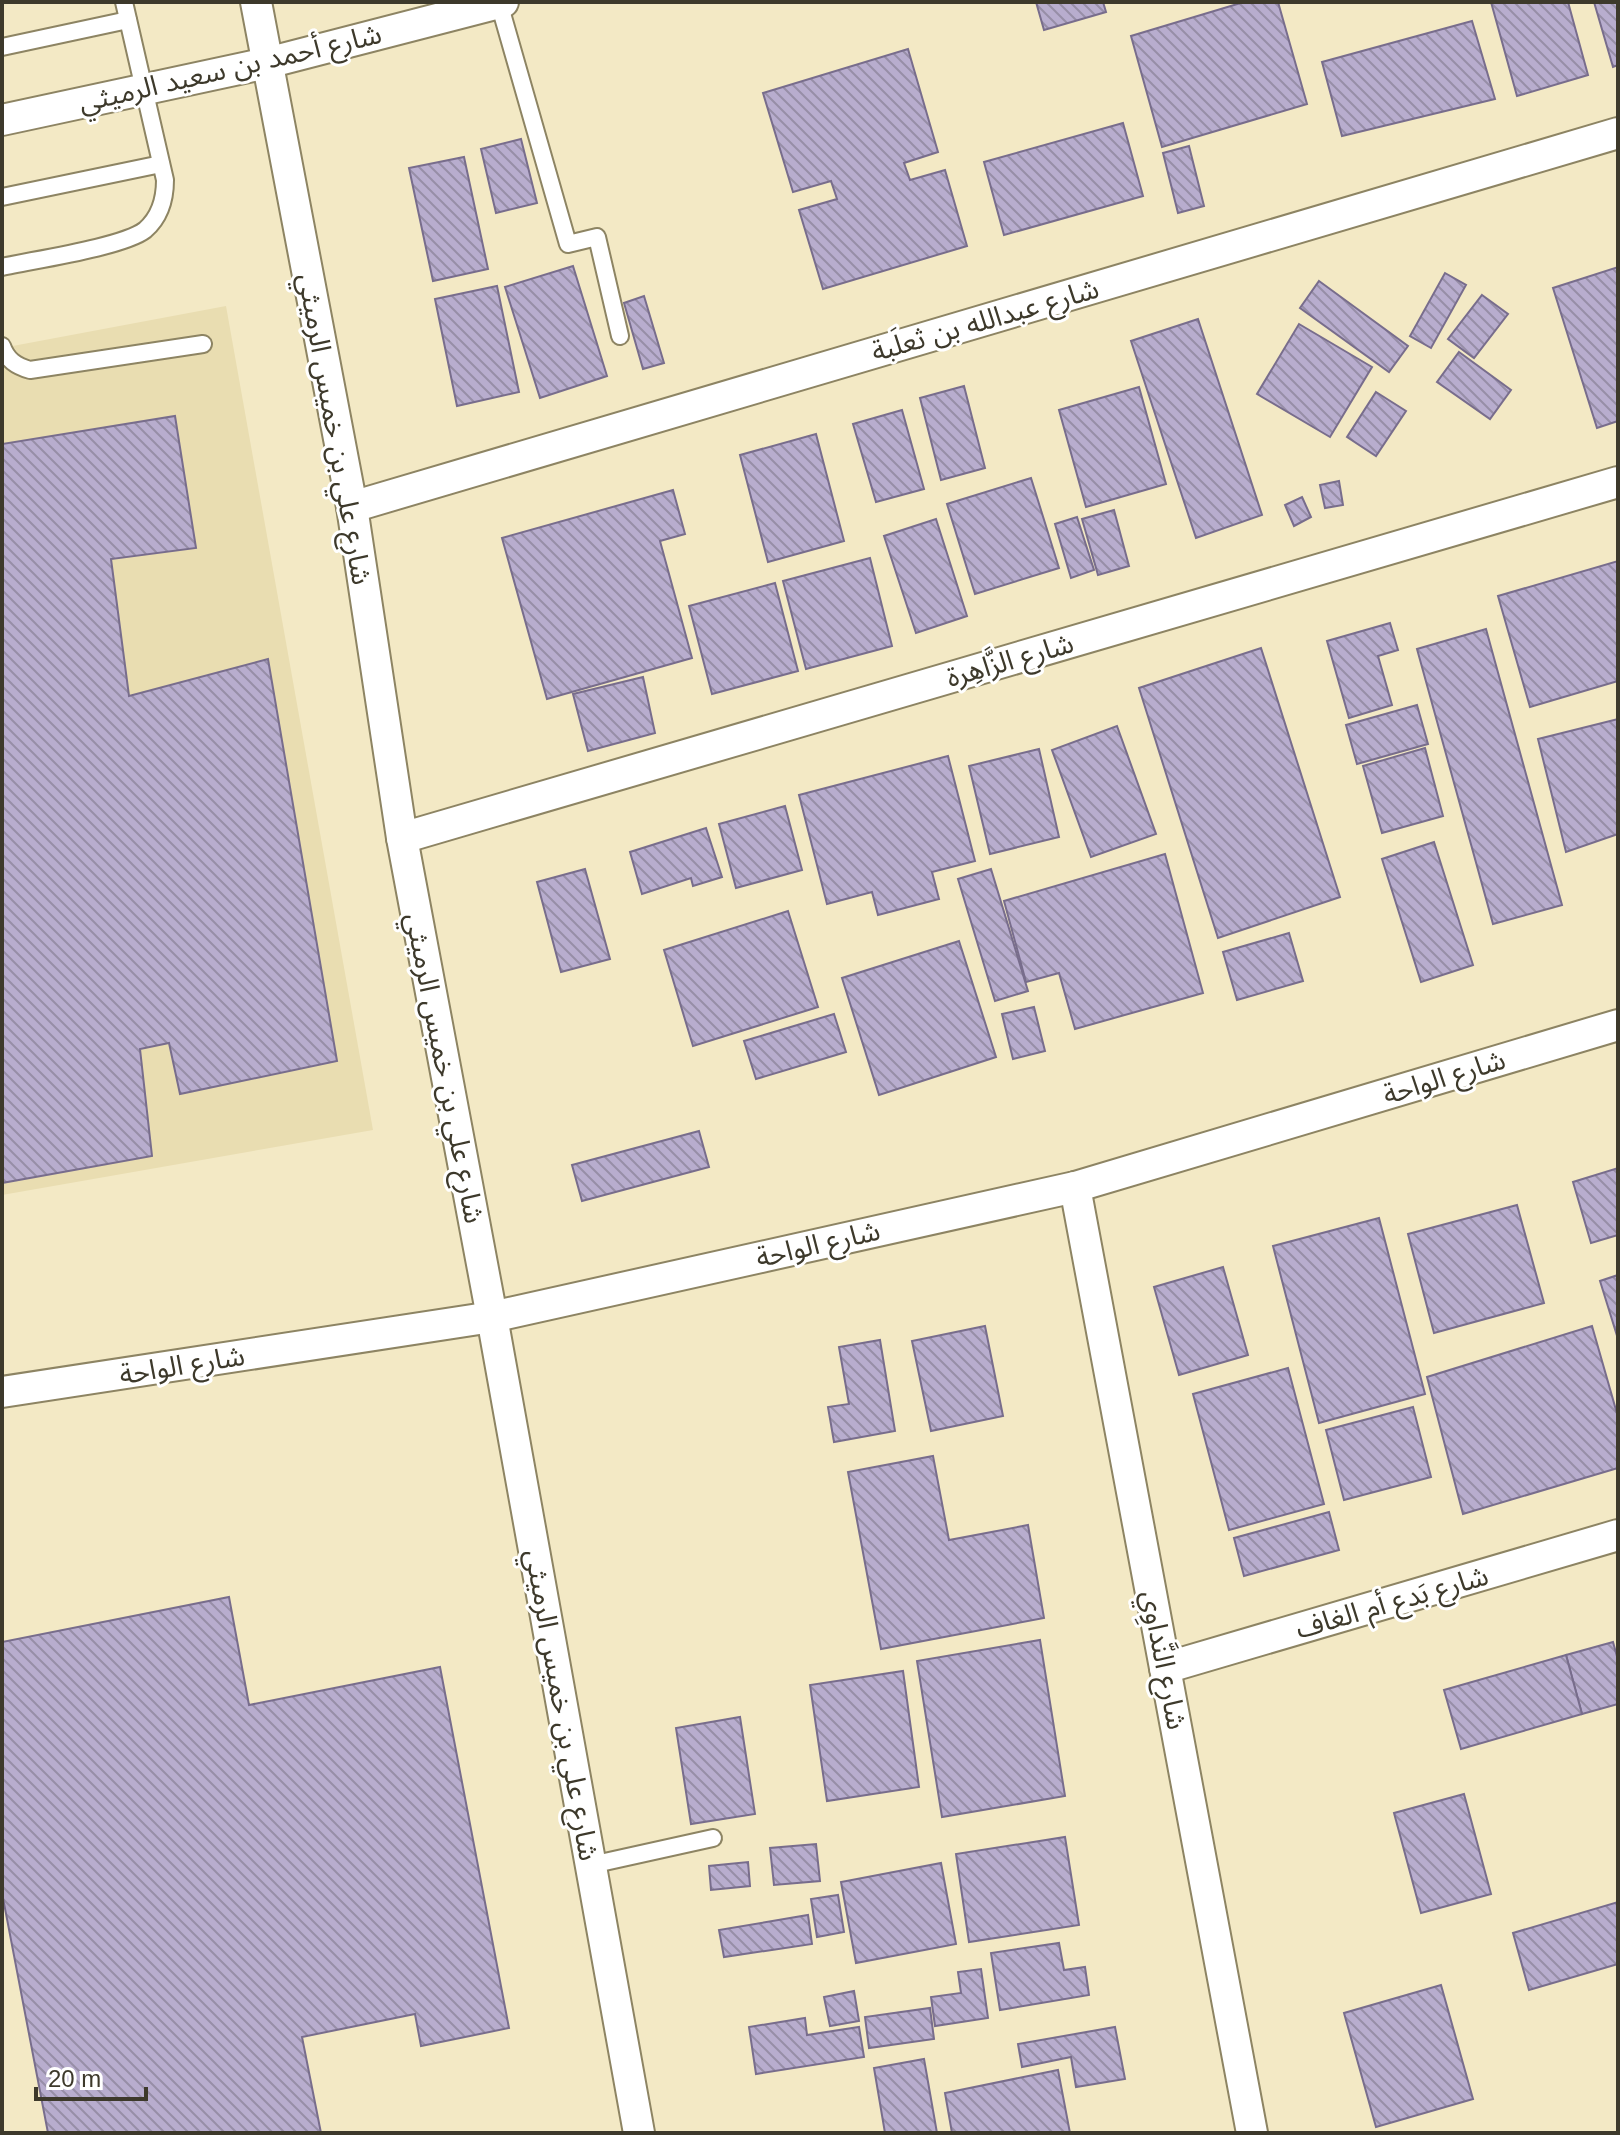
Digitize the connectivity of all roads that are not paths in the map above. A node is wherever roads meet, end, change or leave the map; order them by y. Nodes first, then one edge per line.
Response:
1 (124, 2) edge
2 (256, 2) edge
3 (501, 3) edge
4 (128, 20) junction
5 (2, 47) edge
6 (267, 63) junction
7 (144, 89) junction
8 (2, 120) edge
9 (1618, 133) edge
10 (161, 164) junction
11 (2, 197) edge
12 (2, 267) edge
13 (620, 336) dead end
14 (203, 344) dead end
15 (2, 346) edge
16 (1618, 482) edge
17 (352, 507) junction
18 (402, 838) junction
19 (1618, 1025) edge
20 (1075, 1187) junction
21 (492, 1317) junction
22 (2, 1392) edge
23 (1618, 1535) edge
24 (1165, 1668) junction
25 (713, 1838) dead end
26 (591, 1865) junction
27 (639, 2133) edge
28 (1252, 2133) edge

1 - 4 lane
2 - 6 street, شارع علي بن خميس الرميثي
3 - 6 street, شارع أحمد بن سعيد الرميثي
3 - 13 lane
4 - 5 lane
4 - 7 lane
6 - 7 street, شارع أحمد بن سعيد الرميثي
6 - 17 street, شارع علي بن خميس الرميثي
7 - 8 street, شارع أحمد بن سعيد الرميثي
7 - 10 lane
9 - 17 street, شارع عبدالله بن ثعلَبة
10 - 11 lane
10 - 12 lane
14 - 15 lane
16 - 18 street, شارع الزَّاهِرة
17 - 18 street, شارع علي بن خميس الرميثي
18 - 21 street, شارع علي بن خميس الرميثي
19 - 20 street, شارع الواحة
20 - 21 street, شارع الواحة
20 - 24 street, شارع النَّداوِي
21 - 22 street, شارع الواحة
21 - 26 street, شارع علي بن خميس الرميثي
23 - 24 street, شارع بَدع أم الغاف
24 - 28 street, شارع النَّداوِي
25 - 26 lane
26 - 27 street, شارع علي بن خميس الرميثي

